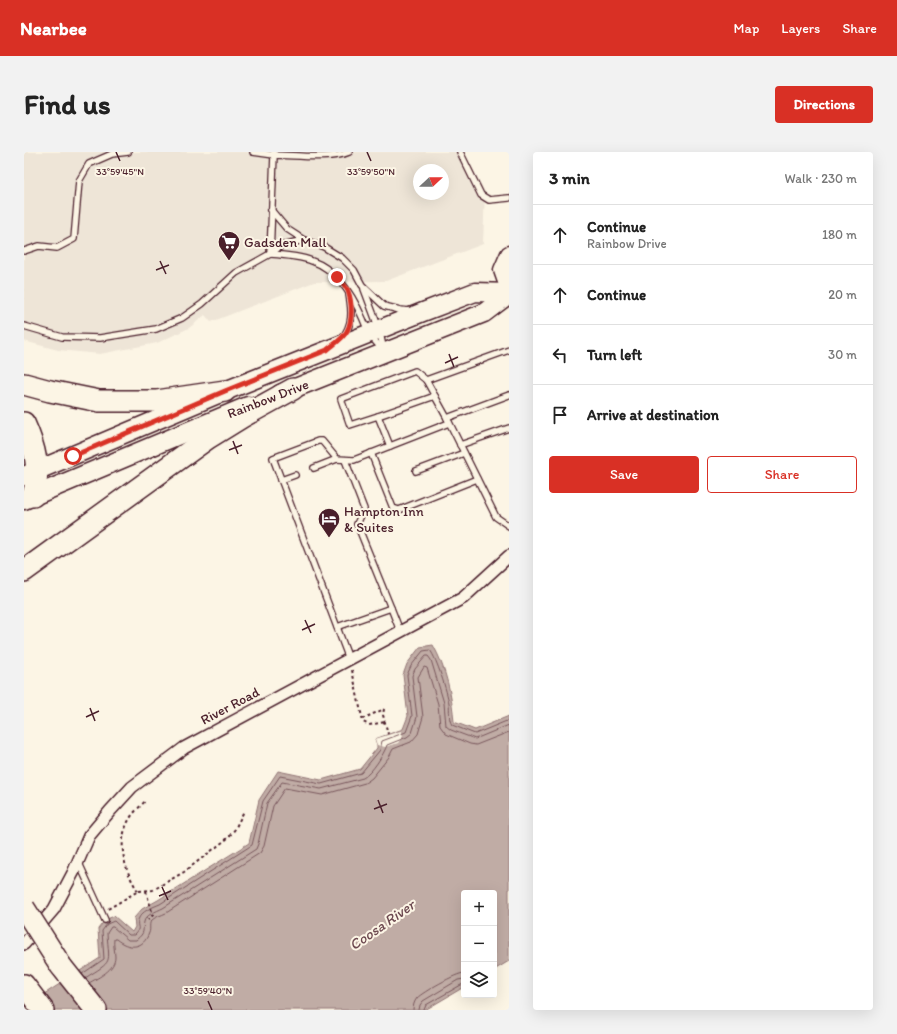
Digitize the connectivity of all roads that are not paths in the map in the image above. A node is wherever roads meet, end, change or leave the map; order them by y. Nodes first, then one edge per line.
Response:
1 (128, 152) edge
2 (253, 152) edge
3 (349, 152) edge
4 (460, 152) edge
5 (274, 153) edge
6 (509, 198) edge
7 (271, 210) junction
8 (304, 240) junction
9 (24, 251) edge
10 (270, 254) junction
11 (509, 254) edge
12 (362, 285) junction
13 (509, 290) edge
14 (348, 291) junction
15 (509, 294) edge
16 (423, 312) junction
17 (24, 326) edge
18 (374, 331) junction
19 (327, 350) junction
20 (509, 350) edge
21 (385, 353) junction
22 (426, 380) junction
23 (24, 384) edge
24 (293, 389) junction
25 (225, 391) junction
26 (509, 395) edge
27 (435, 396) junction
28 (378, 416) junction
29 (448, 421) junction
30 (24, 423) edge
31 (509, 428) edge
32 (460, 445) junction
33 (390, 446) junction
34 (371, 453) junction
35 (464, 453) junction
36 (337, 458) junction
37 (346, 460) junction
38 (314, 468) dead end
39 (416, 471) dead end
40 (31, 474) edge
41 (296, 475) dead end
42 (477, 479) junction
43 (281, 480) junction
44 (29, 498) edge
45 (509, 526) edge
46 (509, 556) edge
47 (24, 571) edge
48 (391, 608) junction
49 (337, 627) junction
50 (400, 631) junction
51 (349, 659) junction
52 (78, 861) junction
53 (24, 908) edge
54 (105, 920) dead end
55 (24, 921) edge
56 (24, 944) edge
57 (61, 966) junction
58 (24, 985) edge
59 (24, 1005) edge
60 (30, 1010) edge
61 (43, 1010) edge
62 (96, 1010) edge

1 - 9 lane
2 - 5 lane
3 - 5 lane
4 - 6 lane
5 - 7 lane
7 - 8 lane
7 - 10 lane
8 - 10 lane
8 - 12 lane
10 - 14 lane
10 - 17 lane
11 - 13 street
12 - 16 lane
12 - 18 lane
14 - 18 lane
14 - 19 lane
15 - 16 main road, Rainbow Drive
15 - 21 main road, Rainbow Drive
16 - 18 main road, Rainbow Drive
18 - 19 main road, Rainbow Drive
18 - 21 lane
18 - 21 lane
19 - 25 main road, Rainbow Drive
20 - 22 lane
21 - 24 main road, Rainbow Drive
22 - 27 lane
22 - 28 lane
23 - 25 highway
24 - 44 main road, Rainbow Drive
24 - 47 highway
25 - 40 main road, Rainbow Drive
26 - 29 lane
27 - 28 lane
27 - 29 lane
28 - 33 lane
29 - 32 lane
29 - 33 lane
30 - 40 highway
31 - 32 lane
32 - 35 lane
33 - 34 lane
34 - 37 lane
34 - 42 lane
35 - 39 lane
35 - 42 lane
36 - 37 lane
36 - 38 lane
36 - 43 lane
37 - 48 lane
40 - 44 highway
41 - 43 lane
42 - 45 lane
43 - 49 lane
46 - 50 street, River Road
48 - 49 lane
48 - 50 lane
49 - 51 lane
50 - 51 street, River Road
51 - 52 street, River Road
52 - 54 lane
52 - 56 street, River Road
53 - 57 highway, bridge
55 - 57 highway, bridge
57 - 62 highway
58 - 61 highway
59 - 60 highway

